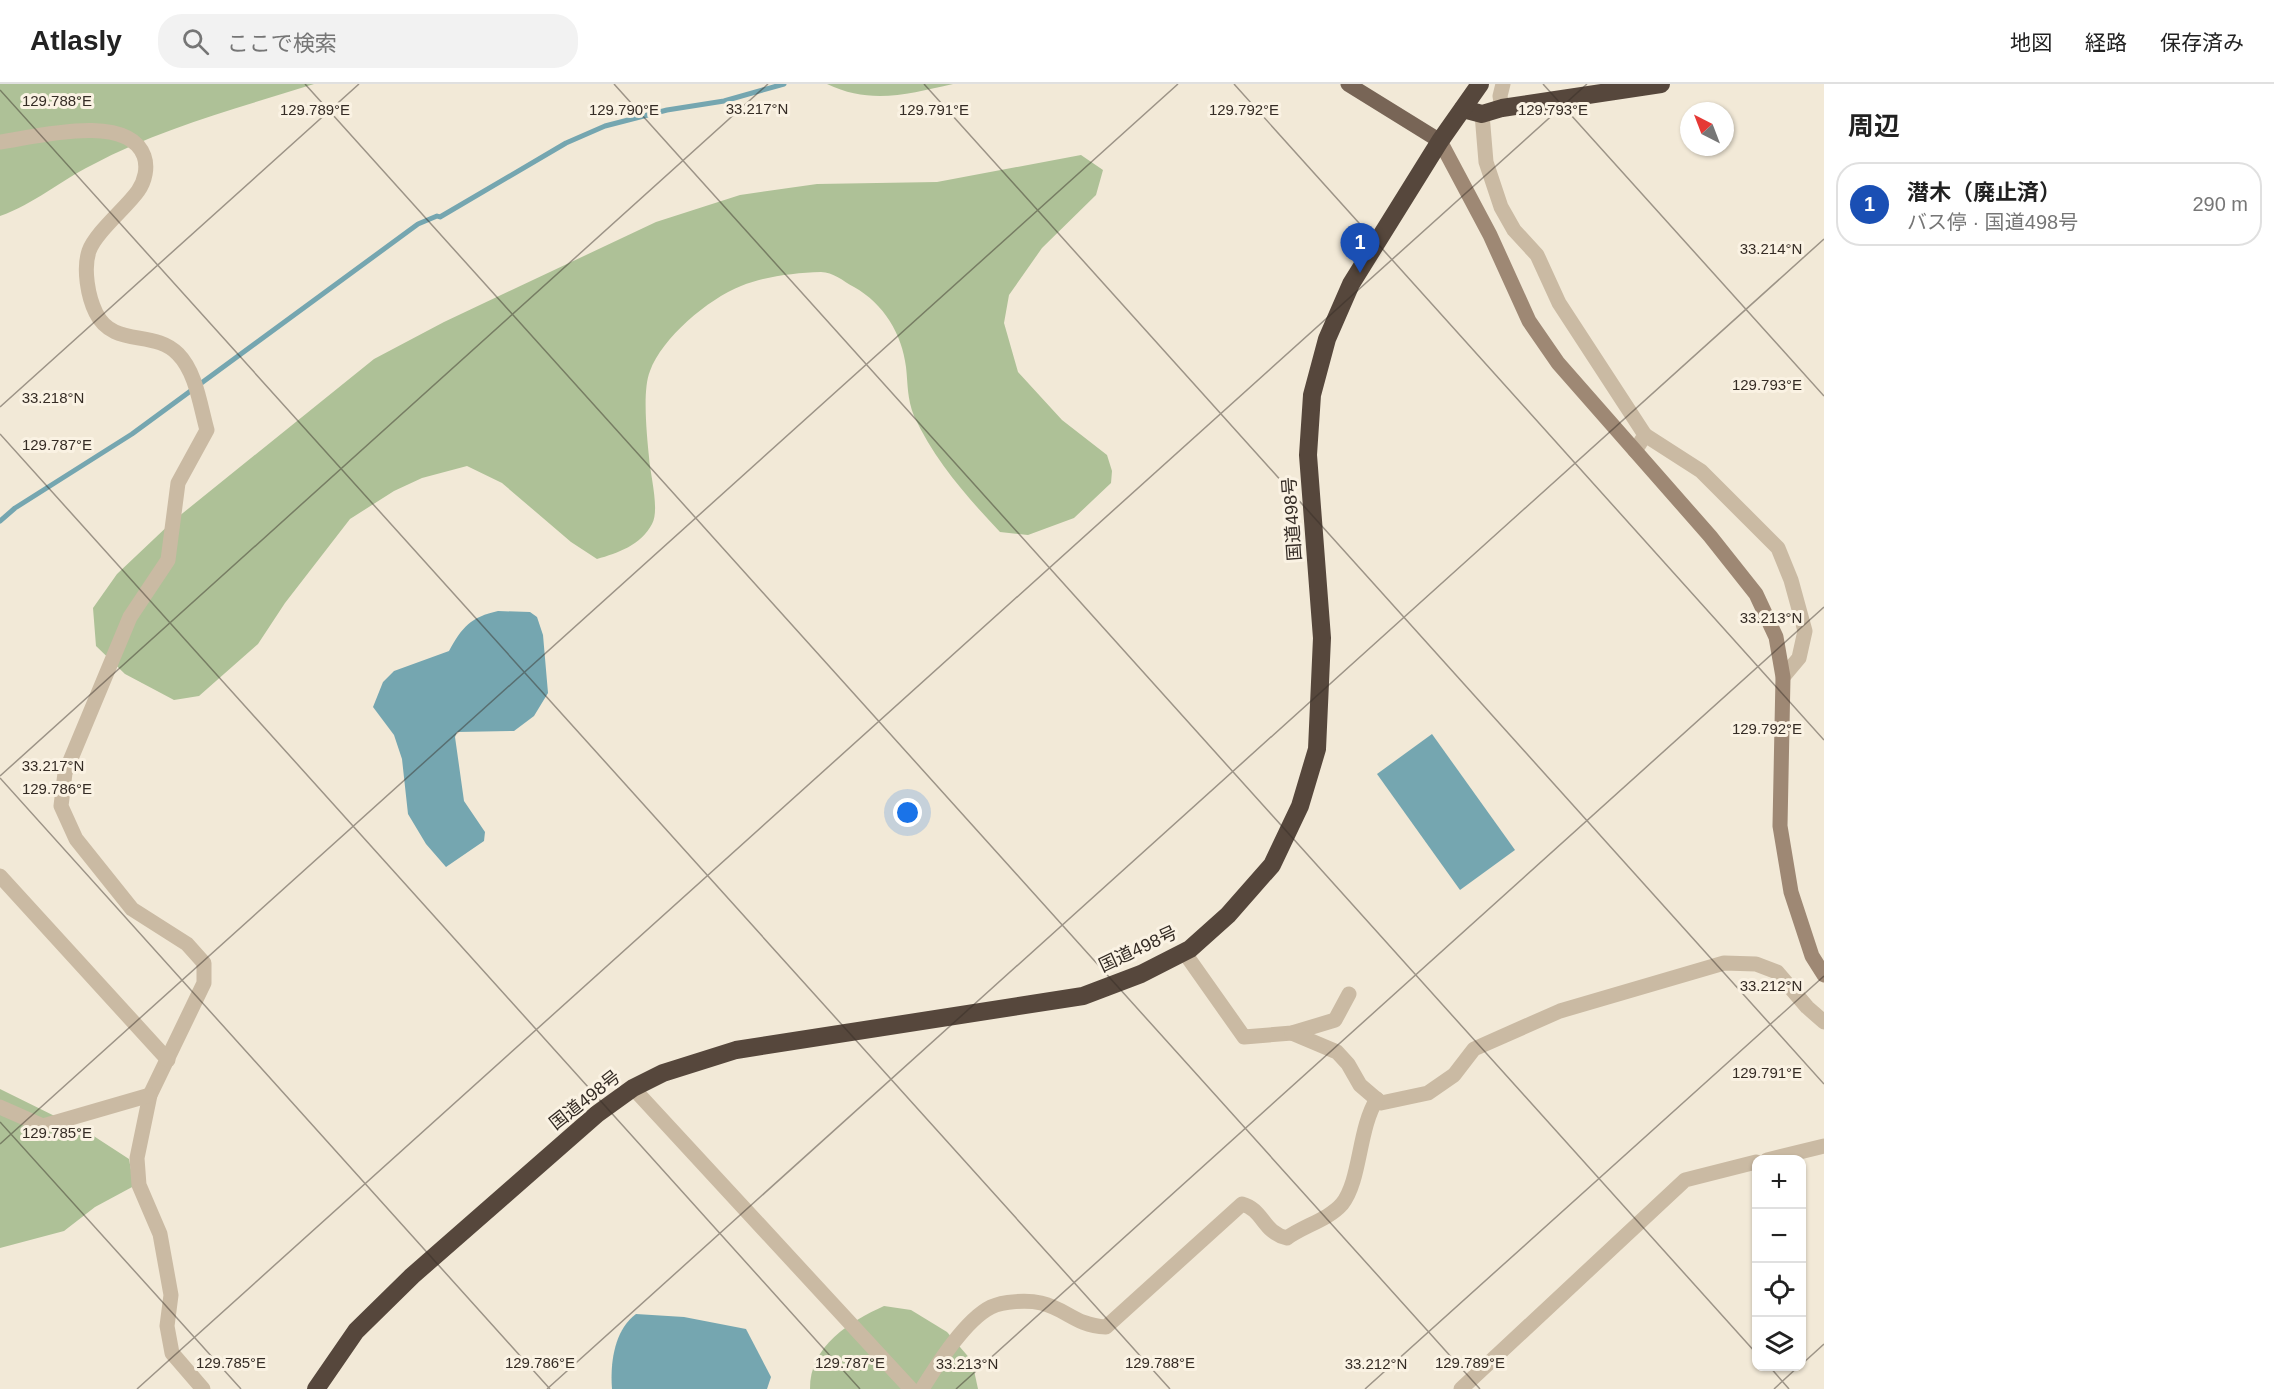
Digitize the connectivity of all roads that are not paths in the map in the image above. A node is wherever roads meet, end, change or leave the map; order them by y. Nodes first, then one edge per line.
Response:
1 (1348, 84) edge
2 (1480, 84) edge
3 (1503, 84) edge
4 (1661, 84) edge
5 (1502, 108) junction
6 (1463, 109) junction
7 (1482, 114) junction
8 (1440, 141) junction
9 (0, 142) edge
10 (1645, 435) junction
11 (1635, 451) junction
12 (1783, 677) junction
13 (0, 876) edge
14 (1184, 952) junction
15 (1824, 975) edge
16 (1349, 994) dead end
17 (1824, 1022) edge
18 (1292, 1033) junction
19 (168, 1060) junction
20 (633, 1088) junction
21 (150, 1095) junction
22 (1377, 1100) junction
23 (0, 1107) edge
24 (1824, 1146) edge
25 (1787, 1155) edge
26 (1752, 1163) edge
27 (203, 1389) edge
28 (316, 1389) edge
29 (911, 1389) edge
30 (922, 1389) edge
31 (1461, 1389) edge

1 - 8 main road
2 - 6 highway, 国道498号
3 - 5 street
4 - 5 highway
5 - 7 highway
6 - 7 highway
6 - 8 highway, 国道498号
7 - 10 street
8 - 11 street
8 - 14 highway, 国道498号
9 - 19 street
10 - 11 street
10 - 12 street
11 - 12 street
12 - 15 street
13 - 19 street
14 - 18 street
14 - 20 highway, 国道498号
16 - 18 street
17 - 22 street
18 - 22 street
19 - 21 street
20 - 28 highway, 国道498号
20 - 29 street
21 - 23 street
21 - 27 street
22 - 30 street
24 - 25 street
26 - 31 street

